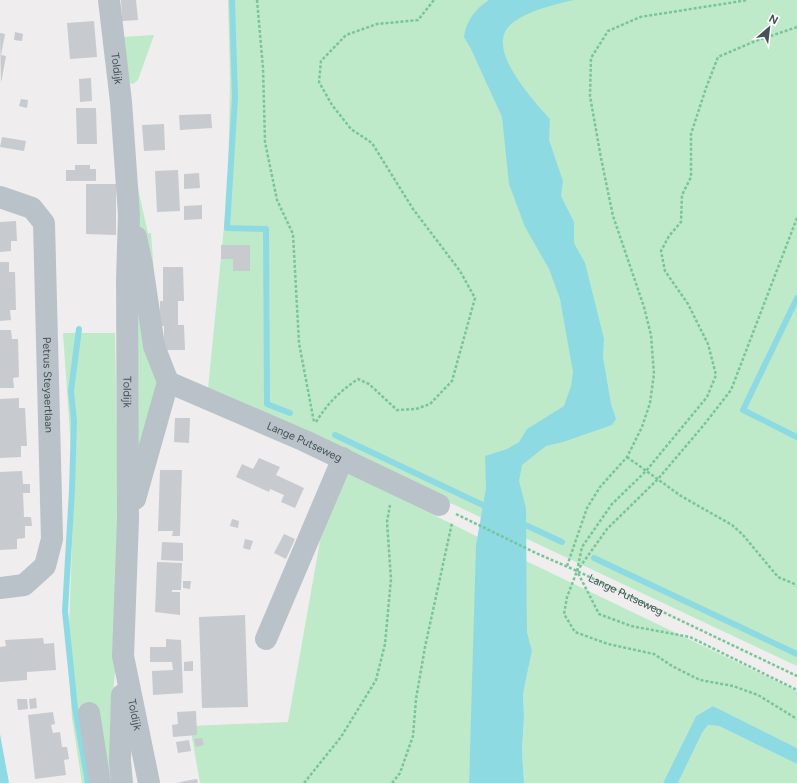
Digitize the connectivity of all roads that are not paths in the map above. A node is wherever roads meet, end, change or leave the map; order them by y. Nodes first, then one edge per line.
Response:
1 (109, 0) edge
2 (0, 197) edge
3 (128, 215) junction
4 (168, 382) junction
5 (343, 458) junction
6 (447, 509) road end
7 (128, 519) junction
8 (0, 588) edge
9 (266, 639) dead end
10 (122, 656) junction
11 (89, 713) dead end
12 (100, 783) edge
13 (122, 783) edge
14 (149, 783) edge

1 - 3 street, Toldijk
2 - 8 street, Petrus Steyaertlaan
3 - 4 street
3 - 7 street, Toldijk
4 - 5 street, Lange Putseweg
4 - 7 street
5 - 6 street, Lange Putseweg
5 - 9 street
7 - 10 street, Toldijk
10 - 13 street
10 - 14 street, Toldijk
11 - 12 street

